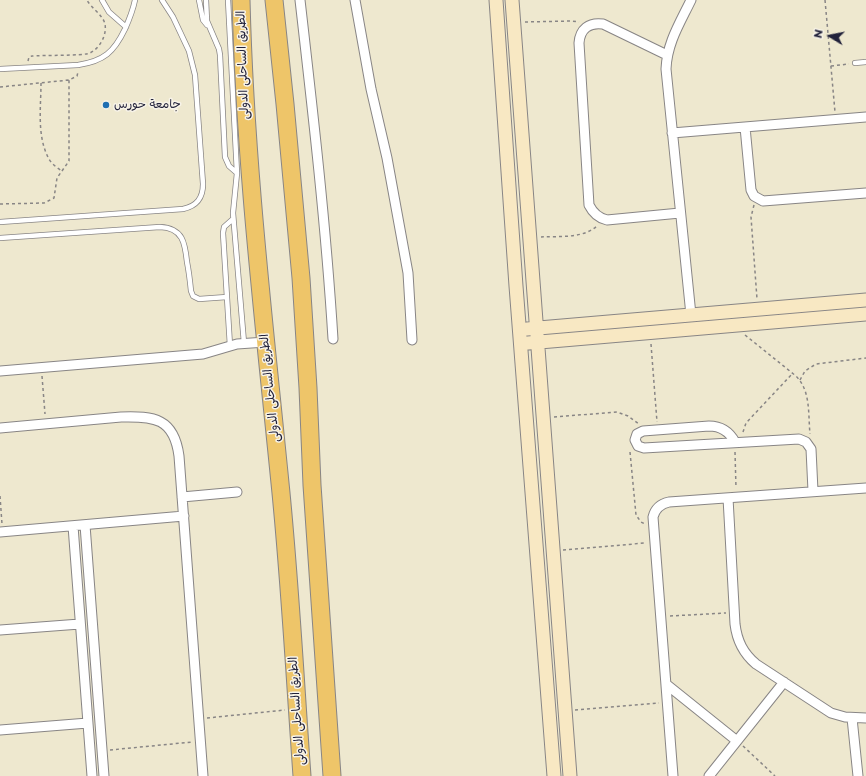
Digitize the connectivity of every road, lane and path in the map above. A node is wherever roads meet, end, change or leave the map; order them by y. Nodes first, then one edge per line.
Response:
1 (87, 0) edge
2 (102, 0) edge
3 (135, 0) edge
4 (162, 0) edge
5 (199, 0) edge
6 (206, 0) edge
7 (228, 0) edge
8 (241, 0) edge
9 (274, 0) edge
10 (300, 0) edge
11 (355, 0) edge
12 (496, 0) edge
13 (512, 0) edge
14 (691, 0) edge
15 (825, 0) edge
16 (514, 23) junction
17 (209, 26) junction
18 (588, 26) junction
19 (126, 27) junction
20 (667, 54) junction
21 (866, 62) edge
22 (855, 63) joint
23 (78, 65) junction
24 (831, 66) junction
25 (28, 67) junction
26 (0, 69) edge
27 (69, 80) junction
28 (41, 83) junction
29 (0, 87) edge
30 (866, 117) edge
31 (835, 120) junction
32 (745, 127) junction
33 (672, 133) junction
34 (62, 171) junction
35 (236, 173) junction
36 (866, 193) edge
37 (760, 200) junction
38 (0, 204) edge
39 (680, 213) junction
40 (602, 219) junction
41 (233, 220) junction
42 (0, 222) edge
43 (530, 237) junction
44 (0, 238) edge
45 (227, 297) junction
46 (866, 300) edge
47 (758, 309) junction
48 (866, 314) edge
49 (691, 315) junction
50 (733, 325) junction
51 (536, 328) junction
52 (519, 330) junction
53 (651, 332) junction
54 (333, 340) dead end
55 (412, 340) dead end
56 (266, 342) junction
57 (537, 342) junction
58 (244, 343) junction
59 (520, 343) junction
60 (230, 346) junction
61 (866, 358) edge
62 (41, 368) junction
63 (0, 371) edge
64 (793, 373) junction
65 (800, 380) junction
66 (543, 418) junction
67 (46, 424) junction
68 (0, 428) edge
69 (657, 430) junction
70 (643, 431) junction
71 (635, 440) junction
72 (735, 442) junction
73 (744, 442) junction
74 (812, 453) junction
75 (866, 488) edge
76 (237, 492) dead end
77 (813, 492) junction
78 (0, 496) edge
79 (182, 497) junction
80 (733, 498) junction
81 (184, 516) junction
82 (85, 525) junction
83 (654, 525) junction
84 (73, 526) junction
85 (1, 532) edge
86 (655, 542) junction
87 (553, 551) junction
88 (734, 612) junction
89 (661, 617) junction
90 (80, 624) junction
91 (0, 630) edge
92 (784, 682) junction
93 (666, 684) junction
94 (667, 702) junction
95 (297, 708) junction
96 (565, 711) junction
97 (852, 718) junction
98 (866, 718) edge
99 (199, 719) junction
100 (88, 723) junction
101 (0, 730) edge
102 (201, 741) junction
103 (737, 741) junction
104 (102, 751) junction
105 (92, 776) edge
106 (104, 776) edge
107 (203, 776) edge
108 (302, 776) edge
109 (332, 776) edge
110 (554, 776) edge
111 (570, 776) edge
112 (673, 776) edge
113 (709, 776) edge
114 (775, 776) edge
115 (858, 776) edge

1 - 25 path
2 - 19 lane
3 - 19 lane
4 - 42 lane
5 - 17 lane
6 - 17 lane
7 - 35 lane
8 - 56 highway, الطريق الساحلى الدولى
9 - 109 highway
10 - 54 street
11 - 55 street
12 - 52 main road
13 - 16 main road
14 - 20 street
15 - 24 path
16 - 18 path
16 - 43 main road
17 - 35 lane
18 - 20 street
18 - 40 street
19 - 23 lane
20 - 33 street
21 - 22 lane
22 - 24 path
23 - 25 lane
23 - 27 path
24 - 31 path
25 - 26 lane
27 - 28 path
27 - 34 path
28 - 29 path
28 - 34 path
30 - 31 street
31 - 32 street
32 - 33 street
32 - 37 street
33 - 39 street
34 - 38 path
35 - 41 lane
36 - 37 street
37 - 47 path
39 - 40 street
39 - 49 street
40 - 43 path
41 - 45 lane
41 - 58 lane
43 - 51 main road
44 - 45 lane
45 - 60 lane
46 - 47 main road
47 - 49 main road
48 - 50 main road
49 - 51 main road
50 - 53 main road
50 - 64 path
51 - 52 main road
51 - 57 main road
52 - 59 main road
53 - 57 main road
53 - 69 path
56 - 58 street
56 - 95 highway, الطريق الساحلى الدولى
57 - 59 main road
57 - 66 main road
58 - 60 street
59 - 110 main road
60 - 62 street
61 - 65 path
62 - 63 street
62 - 67 path
64 - 65 path
64 - 73 path
65 - 74 path
66 - 70 path
66 - 87 main road
67 - 68 street
67 - 79 street
69 - 70 street
69 - 72 street
70 - 71 street
71 - 72 street
71 - 83 path
72 - 73 street
72 - 80 path
73 - 74 street
74 - 77 street
75 - 77 street
76 - 79 street
77 - 80 street
78 - 85 path
79 - 81 street
80 - 83 street
80 - 88 street
81 - 82 street
81 - 99 street
82 - 84 street
82 - 104 street
83 - 86 street
84 - 85 street
84 - 90 street
86 - 87 path
86 - 89 street
87 - 96 main road
88 - 89 path
88 - 92 street
89 - 93 street
90 - 91 street
90 - 100 street
92 - 97 street
92 - 103 street
93 - 94 street
93 - 103 street
94 - 96 path
94 - 112 street
95 - 99 path
95 - 108 highway, الطريق الساحلى الدولى
96 - 111 main road
97 - 98 street
97 - 115 street
99 - 102 street
100 - 101 street
100 - 105 street
102 - 104 path
102 - 107 street
103 - 113 street
103 - 114 path
104 - 106 street

